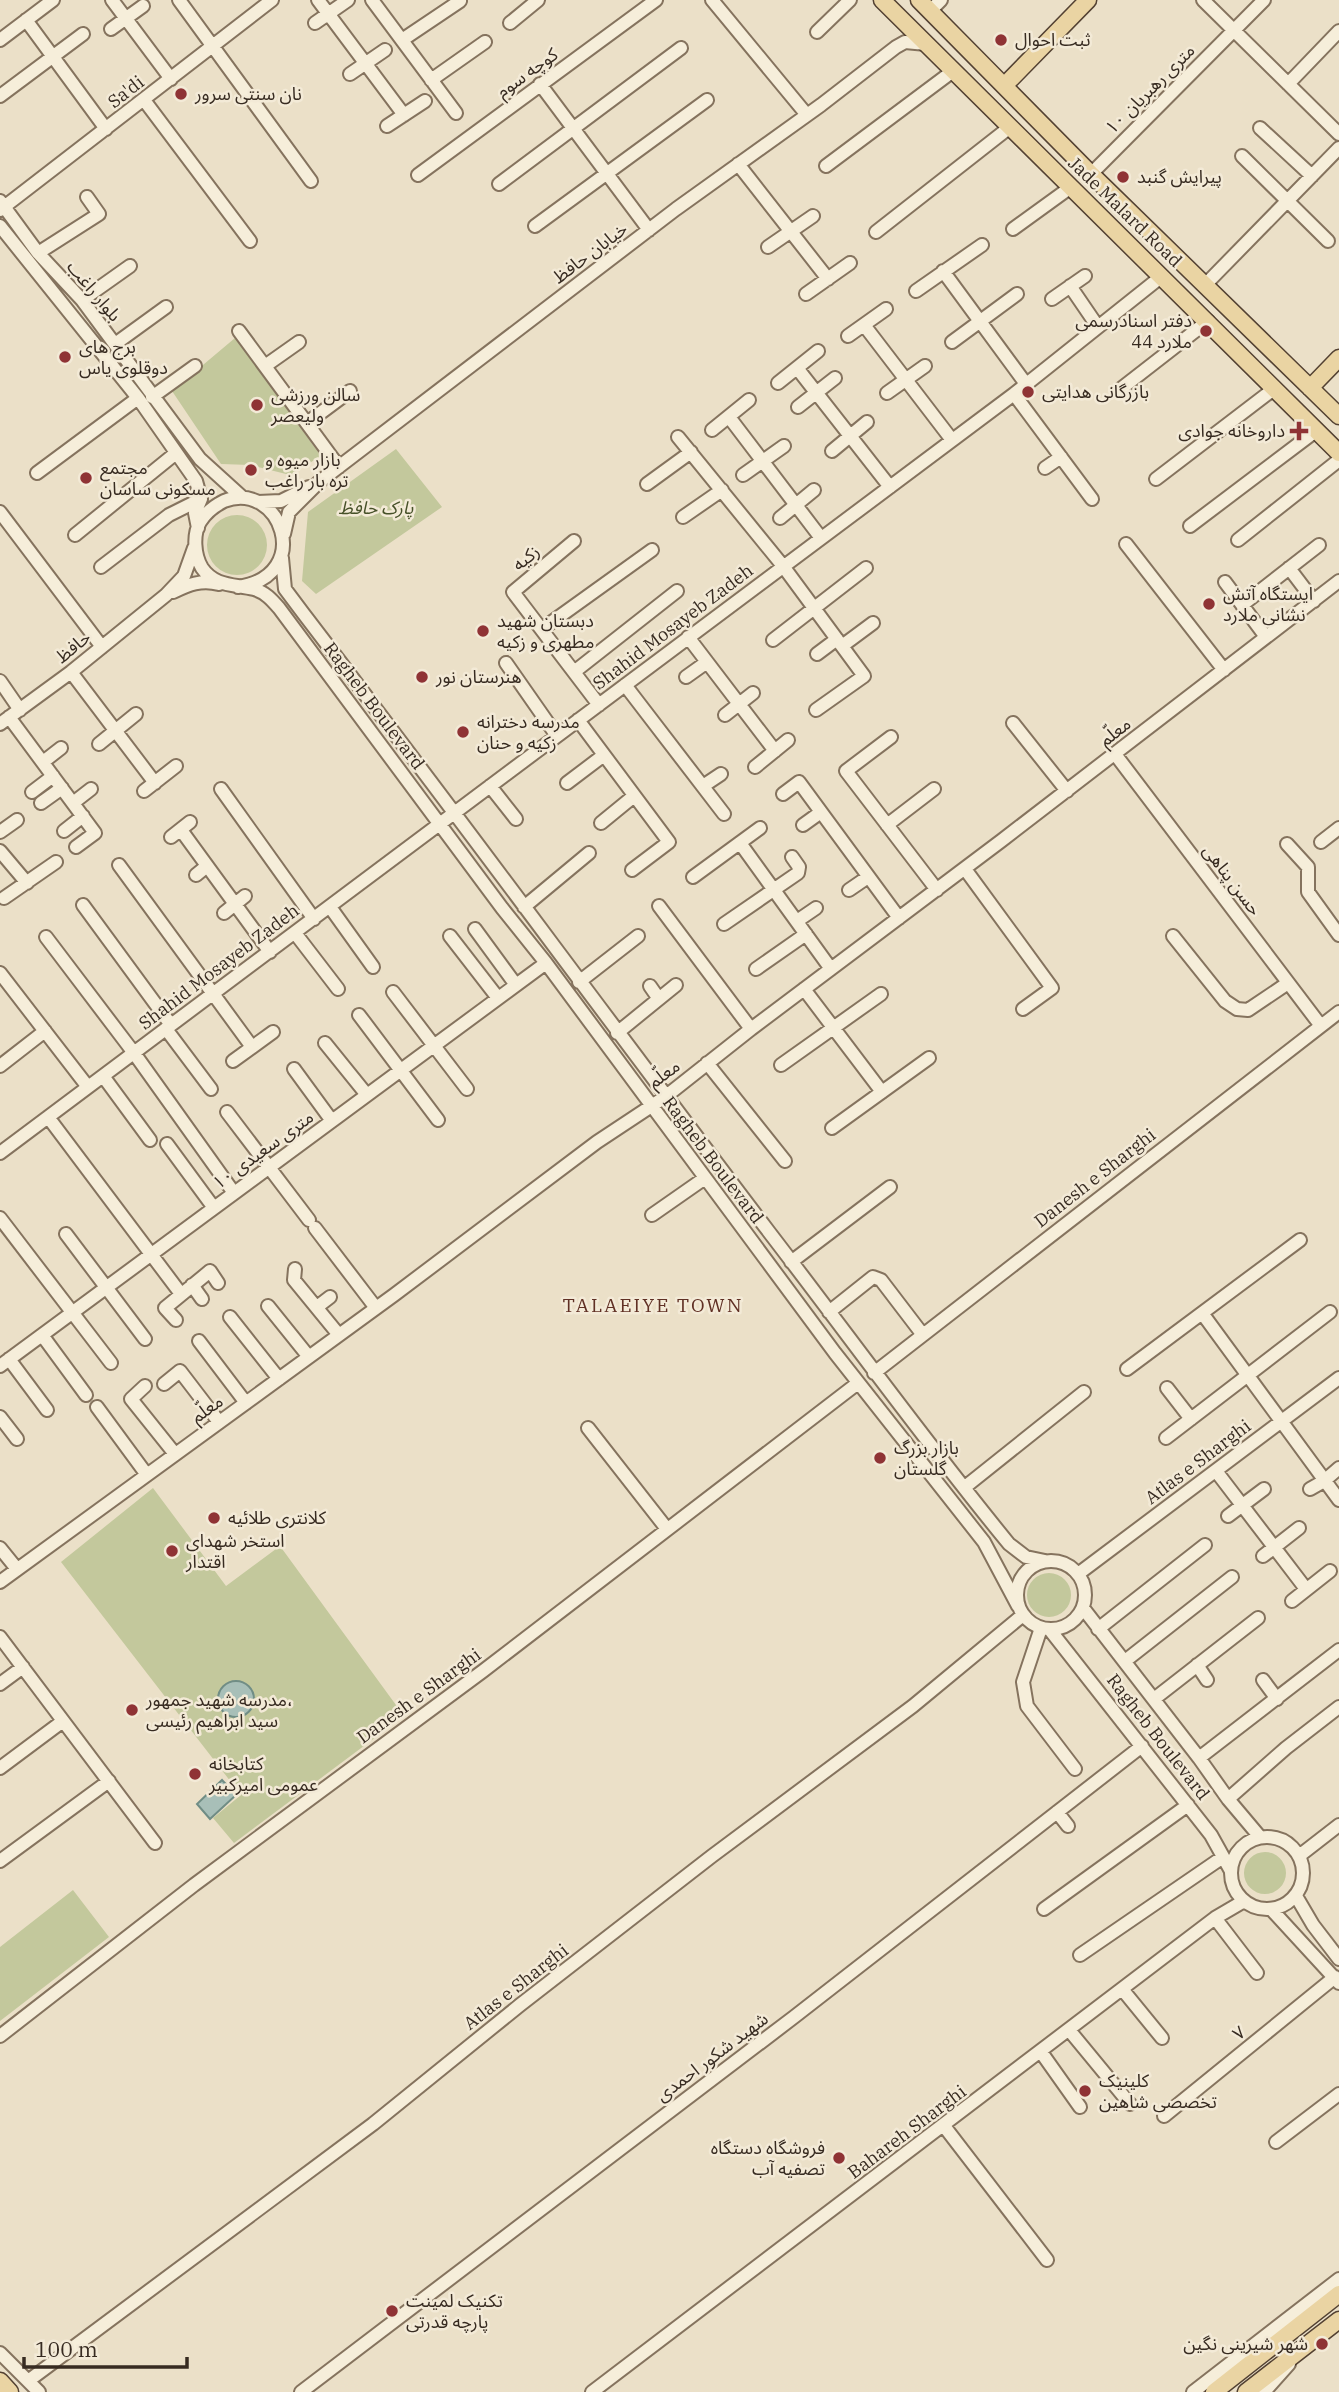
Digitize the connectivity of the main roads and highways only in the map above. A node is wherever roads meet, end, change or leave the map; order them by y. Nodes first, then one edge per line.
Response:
1 (882, 0) edge
2 (1088, 0) edge
3 (930, 4) edge
4 (1004, 86) junction
5 (1339, 358) edge
6 (1310, 388) junction
7 (1339, 416) edge
8 (1339, 453) edge
9 (1339, 2294) edge
10 (1339, 2320) edge
11 (0, 2381) edge
12 (10, 2392) edge
13 (1214, 2392) edge
14 (1246, 2392) edge

1 - 8 main road, Jade Malard Road
2 - 4 main road
3 - 4 main road, Jade Malard Road
4 - 6 main road, Jade Malard Road
5 - 6 main road
6 - 7 main road, Jade Malard Road
9 - 13 main road
10 - 14 main road
11 - 12 main road

